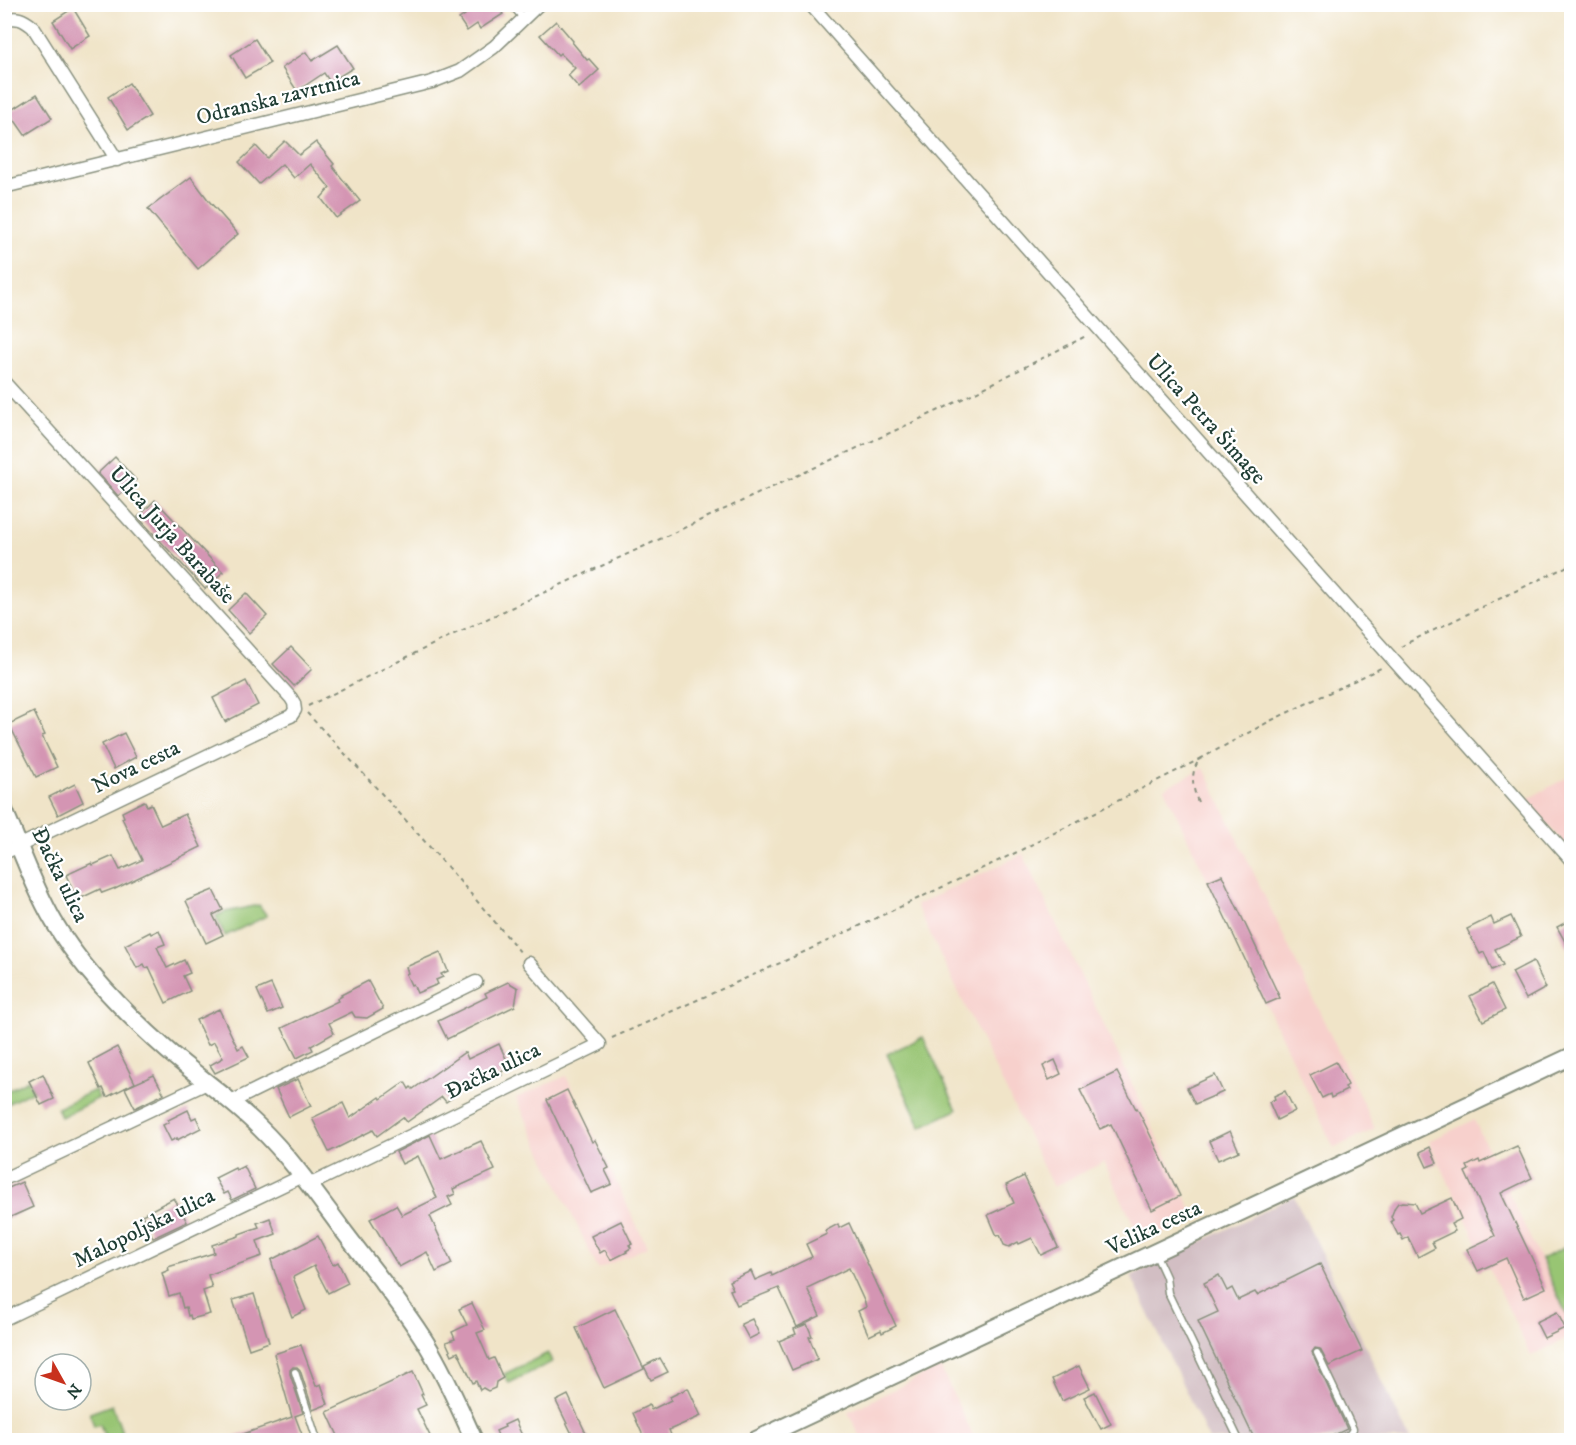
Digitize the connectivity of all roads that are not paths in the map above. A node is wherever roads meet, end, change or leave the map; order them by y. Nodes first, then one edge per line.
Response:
1 (512, 4) edge
2 (539, 4) edge
3 (810, 4) edge
4 (524, 19) junction
5 (4, 20) edge
6 (117, 159) junction
7 (4, 187) edge
8 (4, 382) edge
9 (286, 718) joint
10 (4, 810) edge
11 (12, 849) edge
12 (1572, 861) edge
13 (529, 963) road end
14 (476, 982) dead end
15 (1572, 1056) edge
16 (207, 1083) junction
17 (231, 1102) junction
18 (4, 1179) edge
19 (305, 1180) junction
20 (1155, 1253) junction
21 (4, 1319) edge
22 (1317, 1353) dead end
23 (295, 1372) dead end
24 (317, 1440) edge
25 (474, 1440) edge
26 (756, 1440) edge
27 (1239, 1440) edge
28 (1339, 1440) edge

1 - 4 lane
2 - 4 street, Odranska zavrtnica
3 - 12 street, Ulica Petra Šimage
4 - 6 street, Odranska zavrtnica
5 - 6 street
6 - 7 street, Odranska zavrtnica
8 - 9 street, Ulica Jurja Barabaše
9 - 11 street, Nova cesta
10 - 11 main road, Đačka ulica
11 - 16 main road, Đačka ulica
13 - 19 street, Đačka ulica
14 - 17 street
15 - 20 main road, Velika cesta
16 - 17 main road, Đačka ulica
16 - 18 street
17 - 19 main road, Đačka ulica
19 - 21 street, Malopoljska ulica
19 - 25 main road, Đačka ulica
20 - 26 main road, Velika cesta
20 - 27 lane
22 - 28 lane
23 - 24 lane

